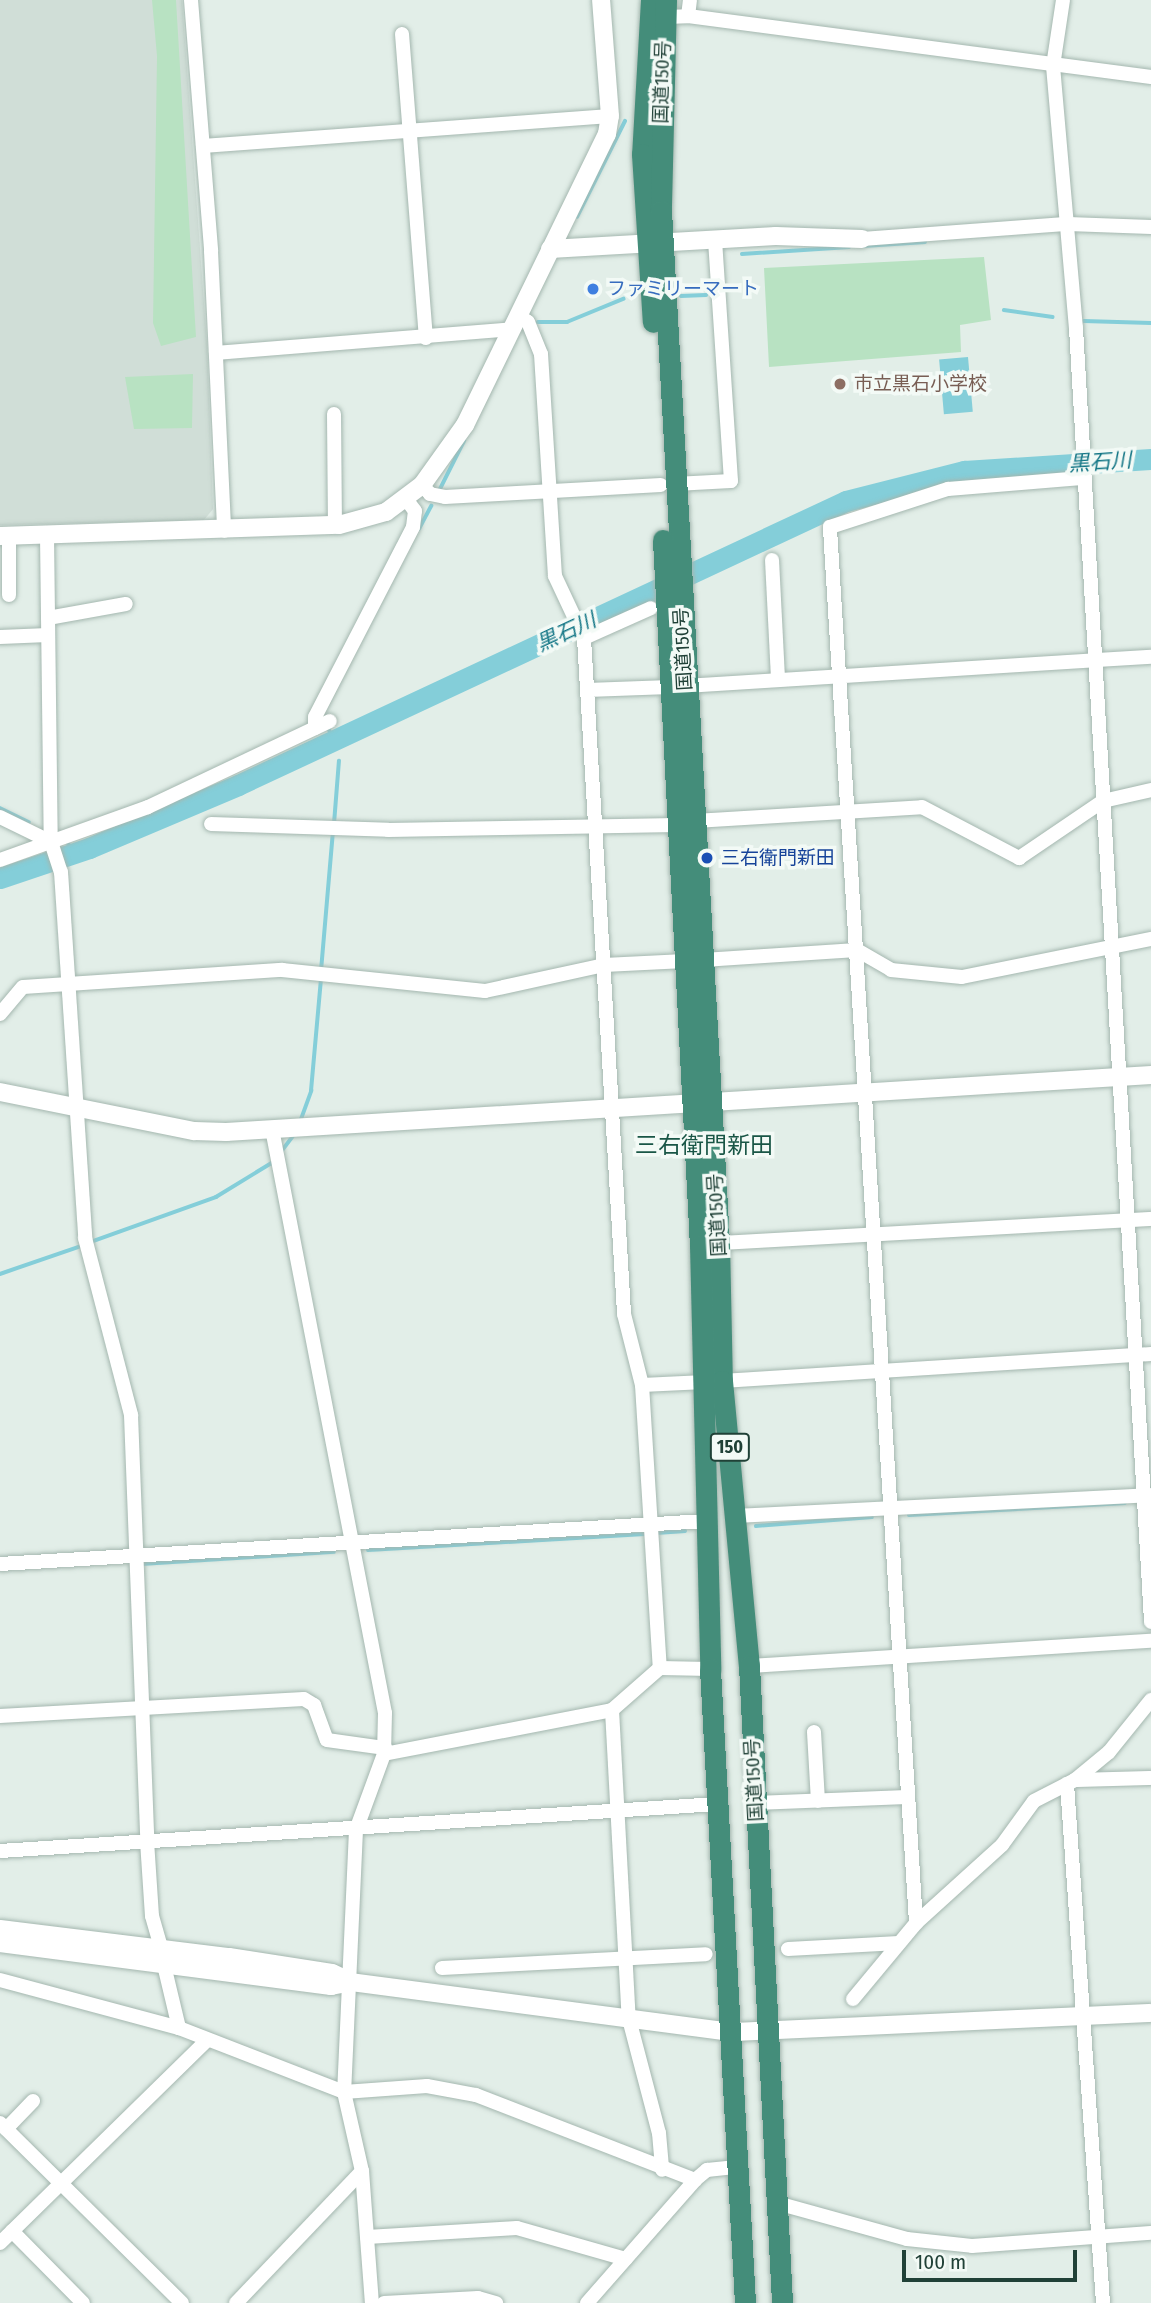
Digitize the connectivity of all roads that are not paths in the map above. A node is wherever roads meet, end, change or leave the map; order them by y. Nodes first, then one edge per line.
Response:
1 (191, 0) edge
2 (601, 0) edge
3 (651, 0) edge
4 (690, 0) edge
5 (1063, 0) edge
6 (666, 9) edge
7 (688, 16) junction
8 (402, 34) dead end
9 (1054, 66) junction
10 (1151, 78) edge
11 (610, 116) junction
12 (408, 131) junction
13 (203, 146) junction
14 (1068, 224) junction
15 (1151, 227) edge
16 (715, 239) junction
17 (862, 239) joint
18 (656, 242) junction
19 (550, 249) junction
20 (515, 322) junction
21 (426, 338) junction
22 (216, 353) junction
23 (334, 414) dead end
24 (1082, 475) junction
25 (668, 484) junction
26 (422, 485) junction
27 (549, 491) junction
28 (406, 499) junction
29 (335, 525) junction
30 (225, 531) junction
31 (47, 535) junction
32 (5, 536) edge
33 (772, 560) dead end
34 (9, 595) dead end
35 (665, 598) junction
36 (126, 604) dead end
37 (48, 618) junction
38 (48, 635) junction
39 (0, 637) edge
40 (584, 638) junction
41 (1151, 657) edge
42 (1095, 660) junction
43 (841, 676) junction
44 (778, 680) junction
45 (678, 687) junction
46 (587, 690) junction
47 (1151, 790) edge
48 (1103, 801) junction
49 (849, 812) junction
50 (0, 817) edge
51 (686, 823) junction
52 (211, 824) dead end
53 (595, 828) junction
54 (51, 842) junction
55 (0, 860) edge
56 (1151, 939) edge
57 (1110, 946) junction
58 (857, 950) junction
59 (694, 961) junction
60 (604, 965) junction
61 (67, 985) junction
62 (0, 1014) edge
63 (1151, 1076) edge
64 (1119, 1077) junction
65 (0, 1091) edge
66 (866, 1092) junction
67 (702, 1101) junction
68 (74, 1106) junction
69 (610, 1106) junction
70 (272, 1129) junction
71 (1151, 1219) edge
72 (1128, 1220) junction
73 (873, 1234) junction
74 (719, 1243) junction
75 (1151, 1354) edge
76 (1135, 1355) junction
77 (881, 1371) junction
78 (714, 1381) junction
79 (642, 1385) junction
80 (1148, 1495) edge
81 (890, 1510) junction
82 (737, 1516) junction
83 (706, 1521) junction
84 (651, 1529) junction
85 (349, 1544) junction
86 (133, 1558) junction
87 (0, 1564) edge
88 (1151, 1622) edge
89 (1151, 1641) edge
90 (898, 1656) junction
91 (749, 1666) junction
92 (660, 1668) junction
93 (710, 1669) junction
94 (1151, 1700) edge
95 (140, 1707) junction
96 (612, 1710) junction
97 (0, 1716) edge
98 (814, 1732) dead end
99 (385, 1751) junction
100 (1151, 1778) edge
101 (1071, 1782) junction
102 (907, 1797) junction
103 (818, 1801) junction
104 (755, 1803) junction
105 (718, 1804) junction
106 (616, 1811) junction
107 (356, 1830) junction
108 (147, 1841) junction
109 (0, 1851) edge
110 (916, 1923) junction
111 (0, 1928) edge
112 (0, 1943) edge
113 (899, 1943) junction
114 (788, 1949) dead end
115 (706, 1954) dead end
116 (162, 1957) junction
117 (626, 1958) junction
118 (442, 1968) dead end
119 (0, 1980) edge
120 (351, 1982) junction
121 (853, 1999) dead end
122 (1151, 2013) edge
123 (1082, 2016) junction
124 (629, 2019) junction
125 (179, 2028) junction
126 (732, 2032) junction
127 (767, 2032) junction
128 (206, 2041) junction
129 (344, 2092) junction
130 (33, 2101) dead end
131 (3, 2126) edge
132 (737, 2167) junction
133 (662, 2169) junction
134 (362, 2171) junction
135 (695, 2180) junction
136 (60, 2183) junction
137 (777, 2203) junction
138 (12, 2231) junction
139 (1151, 2233) edge
140 (367, 2237) junction
141 (1100, 2237) junction
142 (0, 2243) edge
143 (626, 2259) junction
144 (83, 2303) edge
145 (182, 2303) edge
146 (236, 2303) edge
147 (372, 2303) edge
148 (384, 2303) edge
149 (496, 2303) edge
150 (587, 2303) edge
151 (745, 2303) edge
152 (782, 2303) edge
153 (1103, 2303) edge

1 - 13 street
2 - 11 street
3 - 18 highway, 国道150号 / 150
4 - 7 street
5 - 9 street
6 - 7 street
6 - 18 highway, 国道150号 / 150
7 - 9 street
8 - 12 street
9 - 10 street
9 - 14 street
11 - 12 street
11 - 19 street
12 - 13 street
12 - 21 street
13 - 22 street
14 - 15 street
14 - 17 street
14 - 24 street
16 - 17 street
16 - 18 street
16 - 25 street
18 - 19 street
18 - 25 highway, 国道150号 / 150
19 - 20 street
20 - 21 street
20 - 26 street
20 - 27 street
21 - 22 street
22 - 30 street
23 - 29 street
24 - 42 street
24 - 43 street
25 - 27 street
25 - 35 highway, 国道150号 / 150
26 - 27 street
26 - 28 street
27 - 40 street
28 - 29 street
28 - 54 street
29 - 30 street
30 - 31 street
31 - 32 street
31 - 37 street
32 - 34 street
33 - 44 street
35 - 40 street
35 - 45 highway, 国道150号 / 150
36 - 37 street
37 - 38 street
38 - 39 street
38 - 54 street
40 - 46 street
41 - 42 street
42 - 43 street
42 - 48 street
43 - 44 street
43 - 49 street
44 - 45 street
45 - 46 street
45 - 51 highway, 国道150号 / 150
46 - 53 street
47 - 48 street
48 - 49 street
48 - 57 street
49 - 51 street
49 - 58 street
50 - 54 street
51 - 53 street
51 - 59 highway, 国道150号 / 150
52 - 53 street
53 - 60 street
54 - 55 street
54 - 61 street
56 - 57 street
57 - 58 street
57 - 64 street
58 - 59 street
58 - 66 street
59 - 60 street
59 - 67 highway, 国道150号 / 150
60 - 61 street
60 - 69 street
61 - 62 street
61 - 68 street
63 - 64 street
64 - 66 street
64 - 72 street
65 - 68 street
66 - 67 street
66 - 73 street
67 - 69 street
67 - 74 highway, 国道150号 / 150
67 - 78 highway, 国道150号 / 150
68 - 70 street
68 - 86 street
69 - 70 street
69 - 79 street
70 - 85 street
71 - 72 street
72 - 73 street
72 - 76 street
73 - 74 street
73 - 77 street
74 - 78 highway, 国道150号 / 150
75 - 76 street
76 - 77 street
76 - 80 street
77 - 78 street
77 - 81 street
78 - 79 street
78 - 82 highway, 国道150号 / 150
78 - 83 highway, 国道150号 / 150
79 - 84 street
80 - 81 street
80 - 88 street
81 - 82 street
81 - 90 street
82 - 91 highway, 国道150号 / 150
83 - 84 street
83 - 93 highway, 国道150号 / 150
84 - 85 street
84 - 92 street
85 - 86 street
85 - 99 street
86 - 87 street
86 - 95 street
89 - 90 street
90 - 91 street
90 - 102 street
91 - 104 highway, 国道150号 / 150
92 - 93 street
92 - 96 street
93 - 105 highway, 国道150号 / 150
94 - 101 street
95 - 97 street
95 - 99 street
95 - 108 street
96 - 99 street
96 - 106 street
98 - 103 street
99 - 107 street
100 - 101 street
101 - 110 street
101 - 123 street
102 - 103 street
102 - 110 street
103 - 104 street
104 - 127 highway, 国道150号 / 150
105 - 106 street
105 - 126 highway, 国道150号 / 150
106 - 107 street
106 - 117 street
107 - 108 street
107 - 120 street
108 - 109 street
108 - 116 street
110 - 113 street
111 - 116 street
112 - 116 street
113 - 114 street
113 - 121 street
115 - 117 street
116 - 120 street
116 - 125 street
117 - 118 street
117 - 124 street
119 - 125 street
120 - 124 street
120 - 129 street
122 - 123 street
123 - 127 street
123 - 141 street
124 - 126 street
124 - 133 street
125 - 128 street
126 - 127 street
126 - 132 highway, 国道150号 / 150
127 - 137 highway, 国道150号 / 150
128 - 129 street
128 - 136 street
129 - 133 street
129 - 134 street
130 - 131 street
131 - 136 street
132 - 135 street
132 - 151 highway, 国道150号 / 150
133 - 135 street
134 - 140 street
134 - 146 street
135 - 143 street
136 - 138 street
136 - 145 street
137 - 141 street
137 - 152 highway, 国道150号 / 150
138 - 142 street
138 - 144 street
139 - 141 street
140 - 143 street
140 - 147 street
141 - 153 street
143 - 150 street
148 - 149 street

